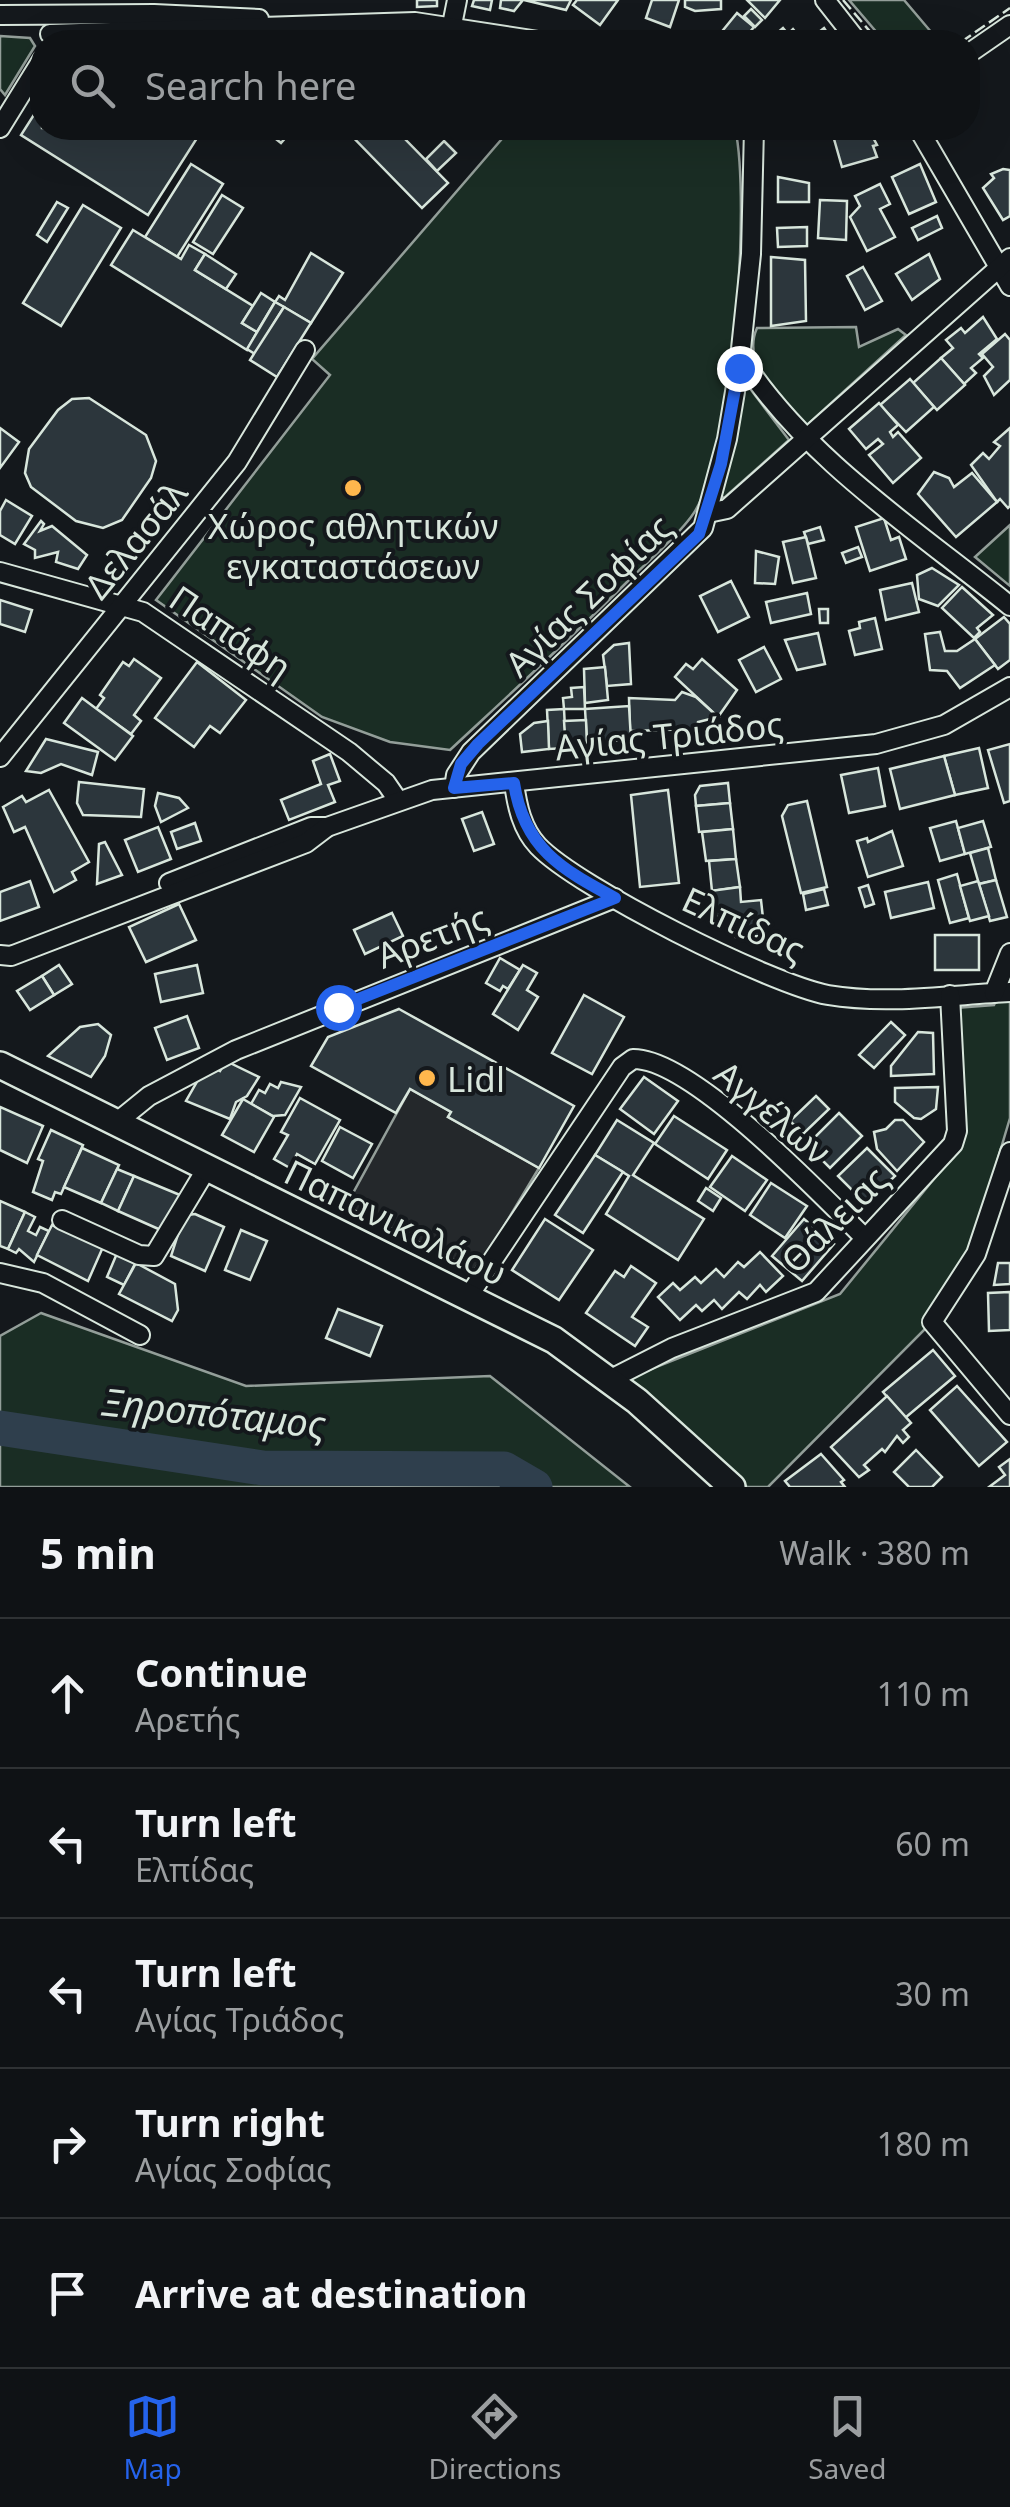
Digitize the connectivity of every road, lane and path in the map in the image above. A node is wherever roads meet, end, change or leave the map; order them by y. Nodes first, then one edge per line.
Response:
1 (458, 0) edge
2 (825, 0) edge
3 (4, 10) edge
4 (48, 13) junction
5 (305, 24) junction
6 (452, 25) junction
7 (1010, 25) edge
8 (49, 30) edge
9 (196, 30) edge
10 (480, 30) edge
11 (849, 30) edge
12 (980, 46) edge
13 (30, 79) edge
14 (0, 128) edge
15 (754, 140) edge
16 (926, 140) edge
17 (1004, 262) edge
18 (1010, 286) edge
19 (305, 350) dead end
20 (740, 356) junction
21 (808, 440) junction
22 (708, 513) junction
23 (0, 572) edge
24 (124, 604) junction
25 (1010, 606) edge
26 (1010, 687) edge
27 (0, 757) edge
28 (514, 783) junction
29 (454, 788) junction
30 (398, 799) junction
31 (615, 898) junction
32 (1010, 952) edge
33 (0, 955) edge
34 (1002, 993) edge
35 (950, 995) junction
36 (0, 1064) edge
37 (117, 1122) junction
38 (1010, 1152) edge
39 (207, 1168) junction
40 (62, 1220) dead end
41 (865, 1238) junction
42 (0, 1273) edge
43 (468, 1297) junction
44 (140, 1335) dead end
45 (611, 1379) junction
46 (1010, 1415) edge
47 (732, 1487) edge

1 - 6 street
2 - 11 street
3 - 4 street
4 - 5 street
4 - 8 street
5 - 6 street
5 - 9 street
6 - 10 street
7 - 12 street
13 - 14 street
15 - 20 street, Αγίας Σοφίας
16 - 17 street
17 - 18 street
17 - 21 street
19 - 24 street, Δελασάλ
20 - 21 street
20 - 22 street, Αγίας Σοφίας
21 - 22 street
21 - 25 street
22 - 29 street, Αγίας Σοφίας
23 - 24 street, Παπάφη
24 - 27 street, Δελασάλ
24 - 30 street, Παπάφη
26 - 28 street, Αγίας Τριάδος
28 - 29 street, Αγίας Τριάδος
28 - 31 street, Ελπίδας
29 - 30 street, Αγίας Τριάδος
30 - 33 street, Αγίας Τριάδος
31 - 35 street, Ελπίδας
31 - 37 street, Αρετής
32 - 34 street
34 - 35 street, Ελπίδας
35 - 41 street, Θάλειας
36 - 37 main road, Παπανικολάου
37 - 39 main road, Παπανικολάου
38 - 46 street
39 - 40 street
39 - 43 main road, Παπανικολάου
41 - 43 street, Αγγέλων
41 - 45 street, Θάλειας
42 - 44 street
43 - 45 main road, Παπανικολάου
45 - 47 main road, Παπανικολάου

